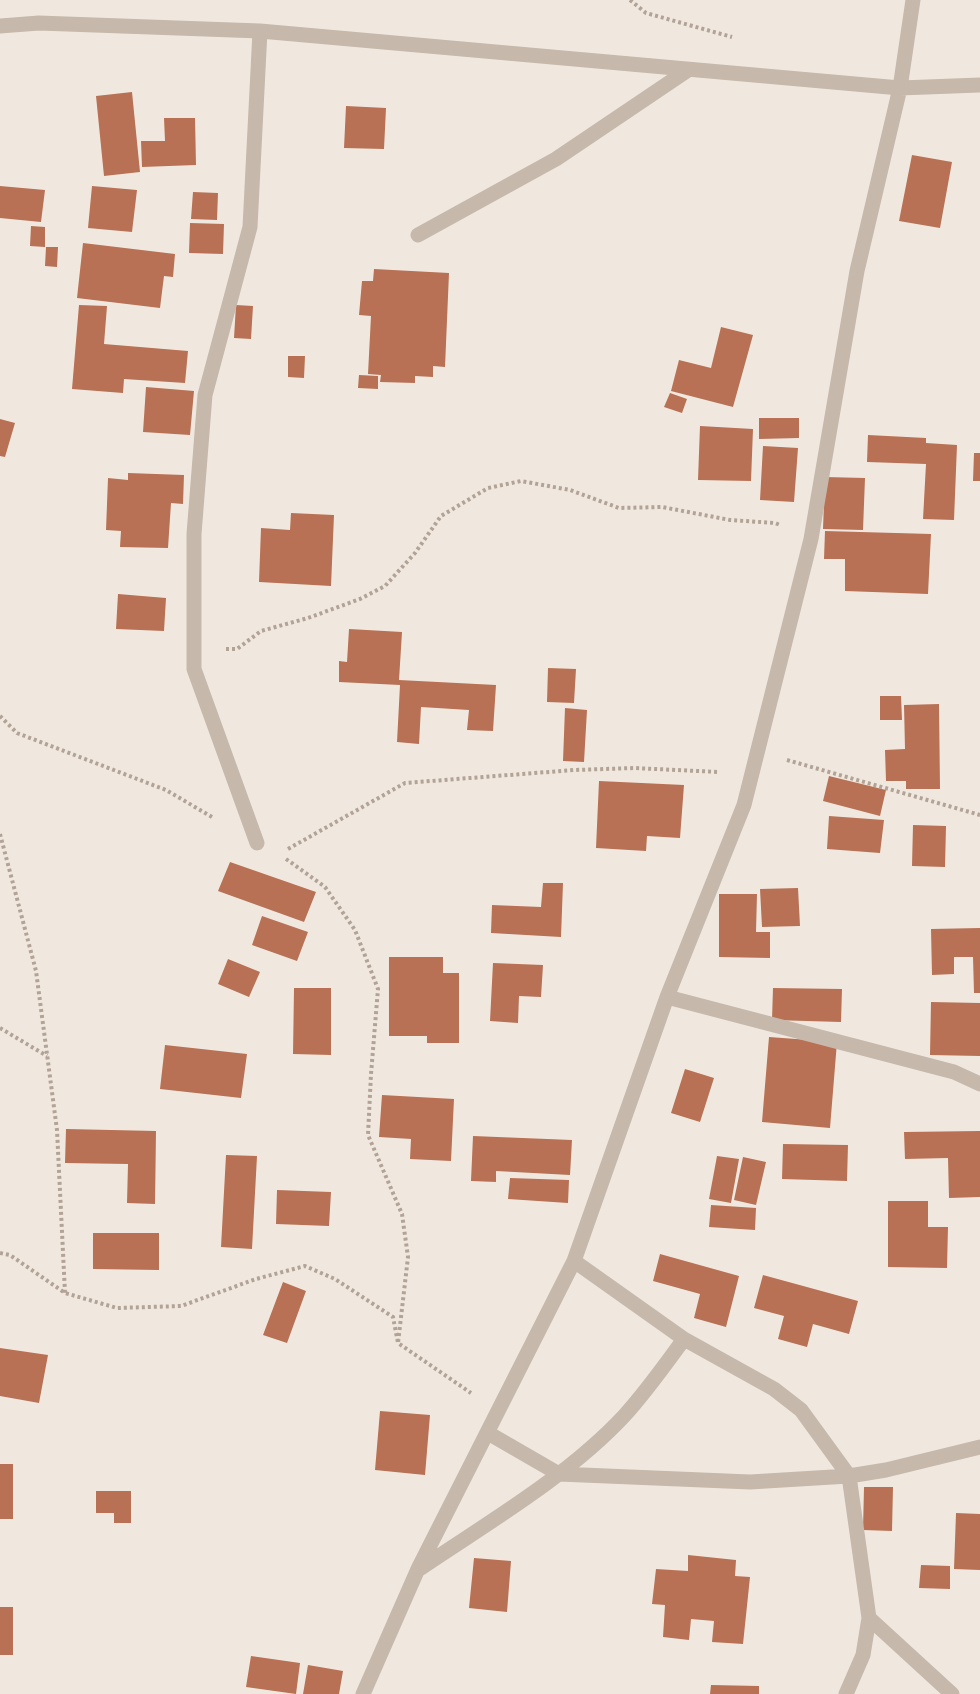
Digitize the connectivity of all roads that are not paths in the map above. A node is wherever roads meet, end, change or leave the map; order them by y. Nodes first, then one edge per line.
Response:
1 (913, 0) edge
2 (0, 26) edge
3 (260, 31) junction
4 (688, 70) junction
5 (980, 85) edge
6 (900, 88) junction
7 (418, 235) dead end
8 (257, 843) road end
9 (667, 997) junction
10 (980, 1084) edge
11 (574, 1261) junction
12 (684, 1340) junction
13 (488, 1432) junction
14 (980, 1447) edge
15 (559, 1474) junction
16 (849, 1476) junction
17 (418, 1569) junction
18 (869, 1618) junction
19 (363, 1694) edge
20 (846, 1694) edge
21 (952, 1694) edge

1 - 6 street
2 - 3 street
3 - 4 street
3 - 8 street
4 - 6 street
4 - 7 street
5 - 6 street
6 - 9 street
9 - 10 street
9 - 11 street
11 - 12 street
11 - 13 street
12 - 15 street
12 - 16 street
13 - 15 street
13 - 17 street
14 - 16 street
15 - 16 street
15 - 17 street
16 - 18 street
17 - 19 street
18 - 20 street
18 - 21 street

